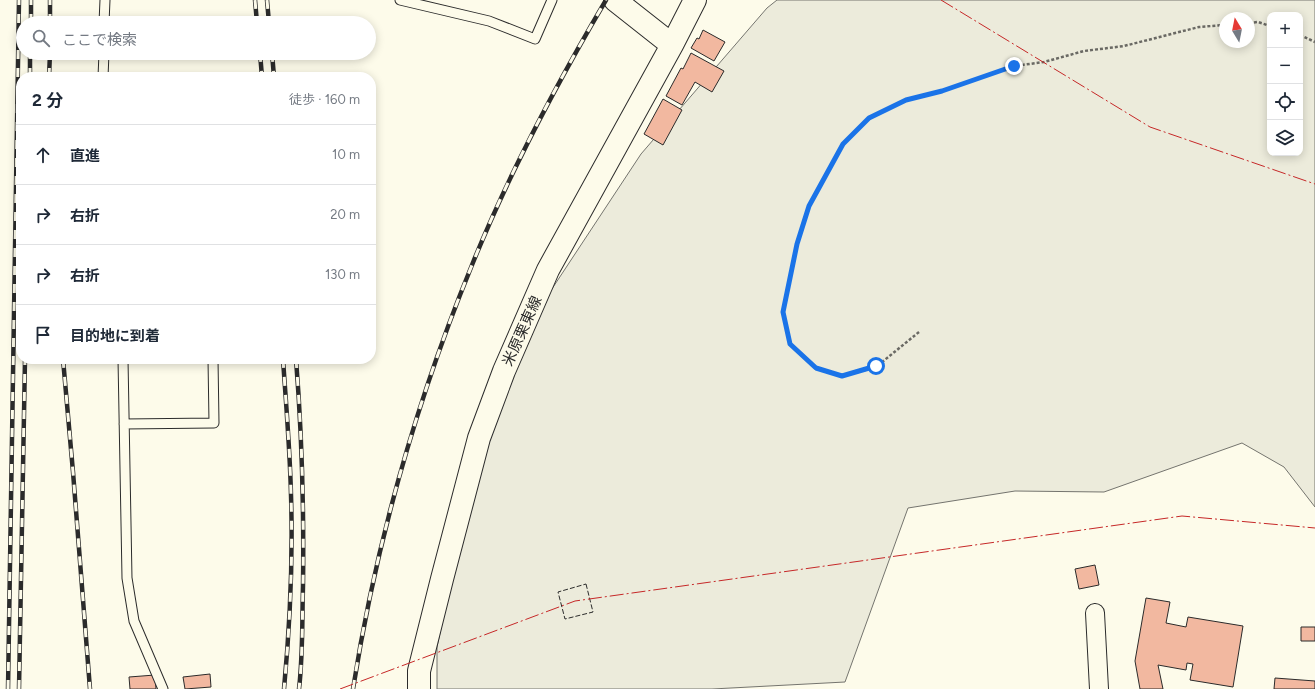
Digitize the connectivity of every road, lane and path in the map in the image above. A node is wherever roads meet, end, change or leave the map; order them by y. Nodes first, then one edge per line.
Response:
1 (105, 0) edge
2 (400, 0) edge
3 (552, 0) edge
4 (615, 0) edge
5 (695, 0) edge
6 (104, 16) edge
7 (1255, 22) edge
8 (1219, 25) edge
9 (1267, 25) edge
10 (1303, 36) edge
11 (1315, 42) edge
12 (672, 45) junction
13 (104, 60) edge
14 (103, 72) edge
15 (919, 332) dead end
16 (123, 364) edge
17 (213, 364) edge
18 (124, 424) junction
19 (1095, 613) dead end
20 (163, 689) edge
21 (419, 689) edge
22 (1100, 689) edge

1 - 6 lane
2 - 3 lane
4 - 12 main road
5 - 12 main road, 米原栗東線
7 - 9 path
8 - 15 path
10 - 11 path
12 - 21 main road, 米原栗東線
13 - 14 lane
16 - 18 lane
17 - 18 lane
18 - 20 lane
19 - 22 street

